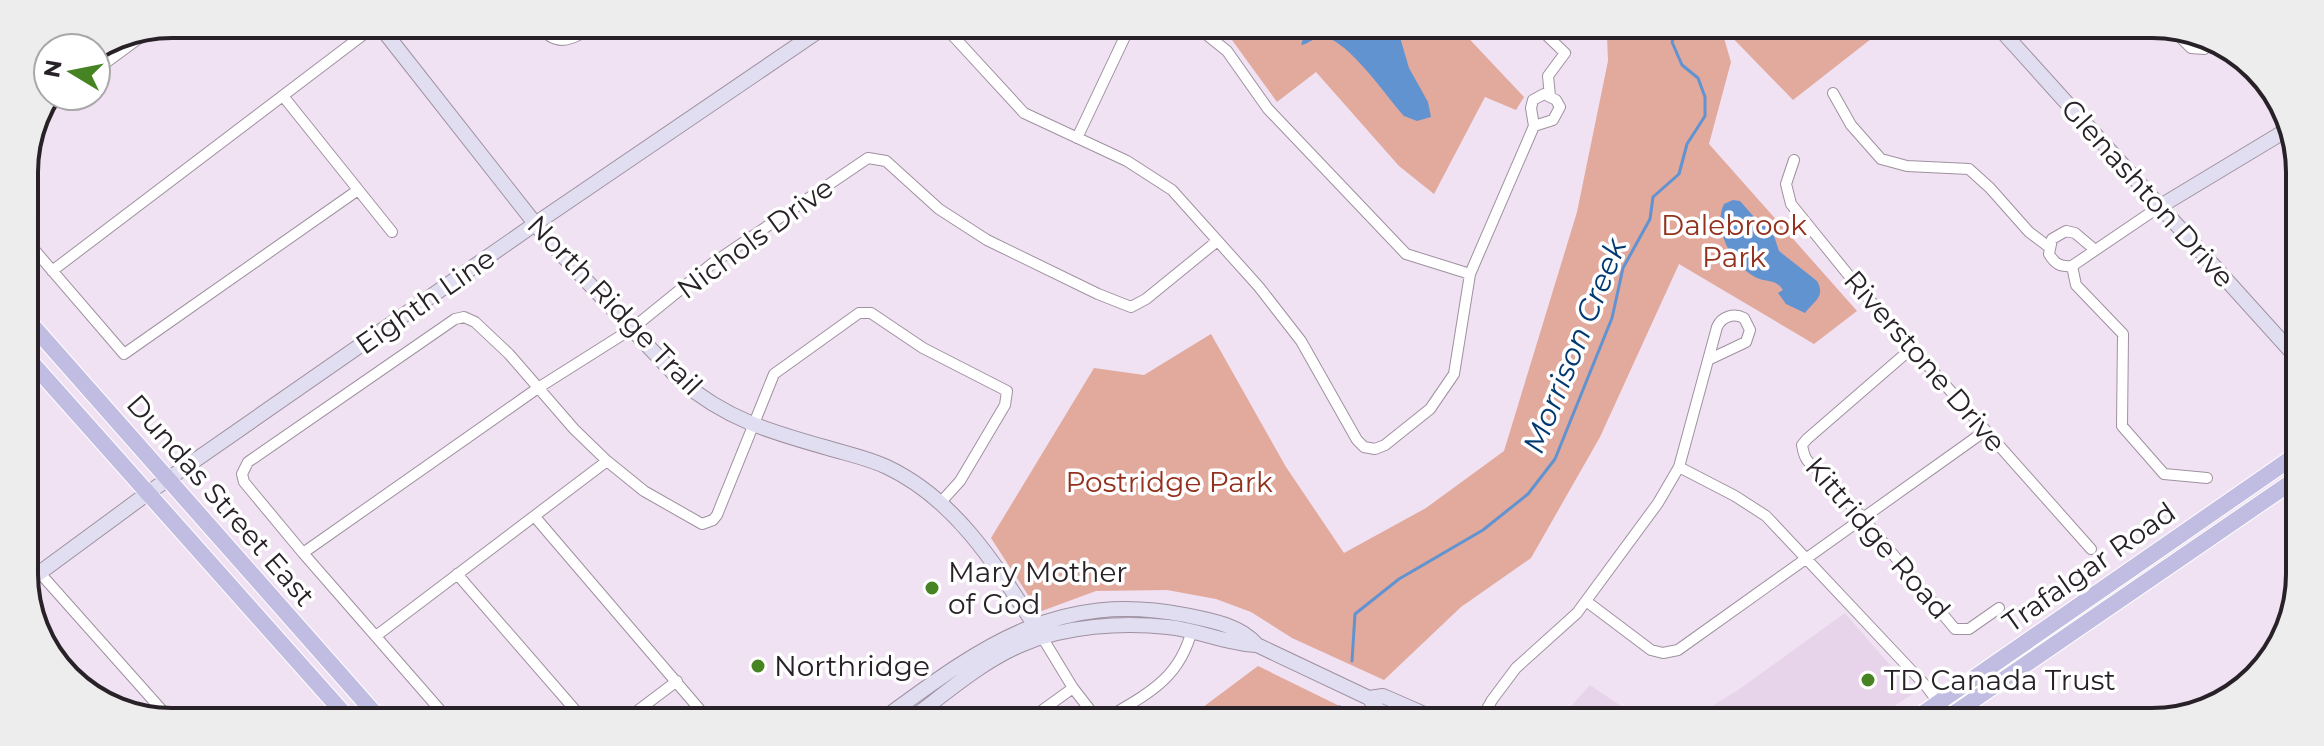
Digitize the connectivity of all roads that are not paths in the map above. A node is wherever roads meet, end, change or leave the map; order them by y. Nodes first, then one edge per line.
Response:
1 (361, 38) edge
2 (388, 38) edge
3 (551, 38) edge
4 (573, 38) edge
5 (808, 38) edge
6 (955, 38) edge
7 (1124, 38) edge
8 (1211, 38) edge
9 (1549, 38) edge
10 (2008, 38) edge
11 (2186, 43) edge
12 (129, 46) edge
13 (2204, 49) edge
14 (112, 58) edge
15 (1833, 93) dead end
16 (283, 96) junction
17 (1550, 96) junction
18 (1534, 126) junction
19 (2280, 134) edge
20 (1077, 138) junction
21 (1794, 160) dead end
22 (358, 190) junction
23 (2159, 207) junction
24 (535, 224) junction
25 (392, 232) dead end
26 (1216, 242) junction
27 (2049, 247) junction
28 (2094, 249) junction
29 (38, 254) edge
30 (2072, 266) junction
31 (52, 271) junction
32 (1470, 274) junction
33 (633, 328) junction
34 (38, 332) edge
35 (2286, 346) edge
36 (1912, 348) junction
37 (1710, 359) junction
38 (38, 370) edge
39 (538, 388) junction
40 (754, 425) junction
41 (1985, 431) junction
42 (607, 461) junction
43 (2286, 462) edge
44 (1679, 467) junction
45 (2207, 478) dead end
46 (169, 481) junction
47 (2286, 486) edge
48 (148, 493) junction
49 (941, 502) junction
50 (535, 517) junction
51 (1862, 517) junction
52 (2091, 549) dead end
53 (303, 553) junction
54 (1805, 558) junction
55 (38, 573) edge
56 (457, 574) junction
57 (39, 583) edge
58 (1586, 601) junction
59 (1999, 608) dead end
60 (1192, 630) junction
61 (1038, 631) junction
62 (376, 636) junction
63 (1257, 645) junction
64 (677, 681) junction
65 (1073, 688) junction
66 (1369, 698) junction
67 (1939, 703) junction
68 (159, 707) edge
69 (339, 708) edge
70 (370, 708) edge
71 (438, 708) edge
72 (573, 708) edge
73 (641, 708) edge
74 (699, 708) edge
75 (898, 708) edge
76 (927, 708) edge
77 (1045, 708) edge
78 (1088, 708) edge
79 (1123, 708) edge
80 (1376, 708) edge
81 (1410, 708) edge
82 (1488, 708) edge
83 (1932, 708) edge
84 (1941, 708) edge
85 (1962, 708) edge

1 - 16 street
2 - 24 street, North Ridge Trail
3 - 4 street
5 - 24 street, Eighth Line
6 - 20 street
7 - 20 street
8 - 32 street
9 - 17 street
10 - 23 street, Glenashton Drive
11 - 13 street
12 - 14 street
15 - 27 street
16 - 22 street
16 - 31 street
17 - 18 street
17 - 18 street
18 - 32 street
19 - 23 street
20 - 26 street
21 - 36 street, Riverstone Drive
22 - 25 street
22 - 31 street
23 - 28 street
23 - 35 street, Glenashton Drive
24 - 33 street, North Ridge Trail
24 - 46 street, Eighth Line
26 - 32 street
26 - 33 street, Nichols Drive
27 - 28 street
27 - 30 street
28 - 30 street
29 - 31 street
30 - 45 street
33 - 39 street, Nichols Drive
33 - 40 street, North Ridge Trail
34 - 46 main road, Dundas Street East
36 - 41 street, Riverstone Drive
36 - 51 street, Kittridge Road
37 - 37 street
37 - 44 street
38 - 48 main road, Dundas Street East
39 - 42 street
39 - 53 street, Nichols Drive
39 - 53 street
40 - 42 street
40 - 49 street, North Ridge Trail
40 - 49 street
41 - 51 street
41 - 52 street, Riverstone Drive
42 - 50 street
43 - 67 main road, Trafalgar Road
44 - 54 street
44 - 58 street
46 - 48 street, Eighth Line
46 - 70 main road, Dundas Street East
47 - 85 main road, Trafalgar Road
48 - 55 street, Eighth Line
48 - 69 main road, Dundas Street East
49 - 61 street, North Ridge Trail
50 - 56 street
50 - 64 street
51 - 54 street
51 - 59 street, Kittridge Road
53 - 62 street
54 - 58 street
54 - 67 street
56 - 62 street
56 - 72 street
57 - 68 street
58 - 82 street
60 - 61 street
60 - 63 street
60 - 79 street
61 - 63 street
61 - 65 street
61 - 75 street
61 - 76 street
62 - 71 street
63 - 66 street
64 - 73 street
64 - 74 street
65 - 77 street
65 - 78 street
66 - 80 street
66 - 81 street
67 - 83 main road, Trafalgar Road
67 - 84 street

